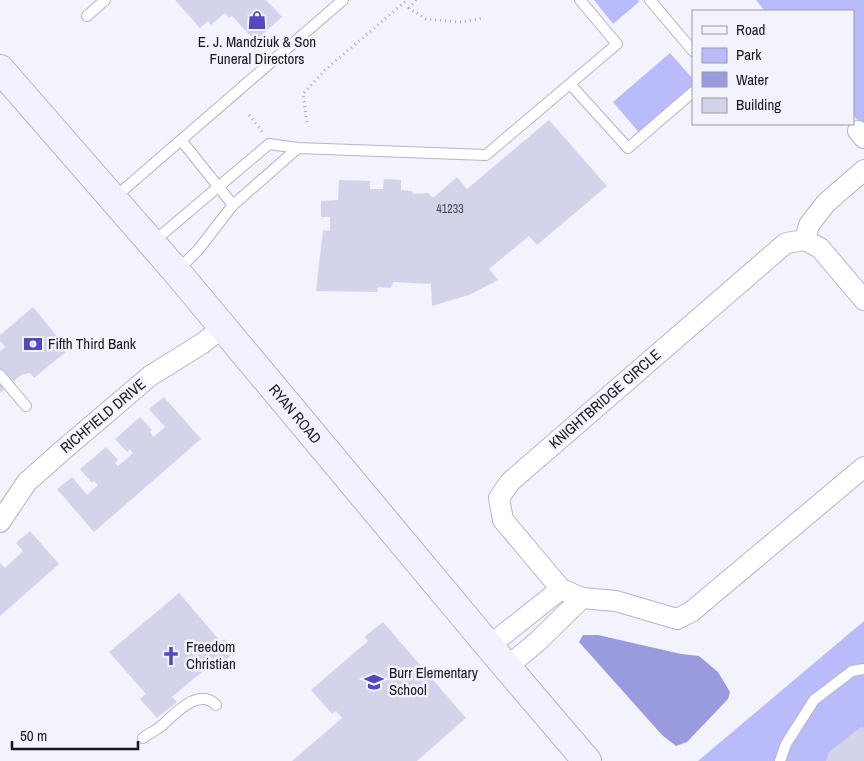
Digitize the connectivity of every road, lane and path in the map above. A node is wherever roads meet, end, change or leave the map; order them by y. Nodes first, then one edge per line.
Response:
1 (105, 0) edge
2 (344, 0) edge
3 (407, 0) edge
4 (416, 0) edge
5 (580, 0) edge
6 (650, 0) edge
7 (87, 16) dead end
8 (484, 18) dead end
9 (692, 50) edge
10 (0, 69) edge
11 (570, 84) junction
12 (692, 93) edge
13 (249, 115) dead end
14 (308, 122) dead end
15 (266, 136) dead end
16 (181, 140) junction
17 (298, 148) junction
18 (864, 170) edge
19 (218, 187) junction
20 (113, 198) junction
21 (233, 205) junction
22 (805, 240) junction
23 (152, 243) junction
24 (176, 271) junction
25 (864, 300) edge
26 (223, 327) junction
27 (0, 375) edge
28 (26, 406) dead end
29 (864, 467) edge
30 (0, 522) edge
31 (561, 589) junction
32 (582, 598) junction
33 (488, 646) junction
34 (507, 667) junction
35 (864, 669) edge
36 (216, 705) dead end
37 (143, 738) dead end
38 (587, 761) edge
39 (780, 761) edge

1 - 7 lane
2 - 16 lane
3 - 14 path
4 - 8 path
5 - 11 lane
6 - 9 lane
10 - 20 main road, RYAN ROAD
11 - 12 lane
11 - 17 lane
13 - 15 path
16 - 19 lane
16 - 20 lane
17 - 19 lane
17 - 21 lane
18 - 22 street
19 - 21 lane
19 - 23 lane
20 - 23 main road, RYAN ROAD
21 - 24 lane
22 - 25 street
22 - 31 street, KNIGHTBRIDGE CIRCLE
23 - 24 main road, RYAN ROAD
24 - 26 main road, RYAN ROAD
26 - 30 street, RICHFIELD DRIVE
26 - 33 main road, RYAN ROAD
27 - 28 lane
29 - 32 street, KNIGHTBRIDGE CIRCLE
31 - 32 street, KNIGHTBRIDGE CIRCLE
31 - 33 street
32 - 34 street
33 - 34 main road, RYAN ROAD
34 - 38 main road, RYAN ROAD
35 - 39 lane
36 - 37 lane

